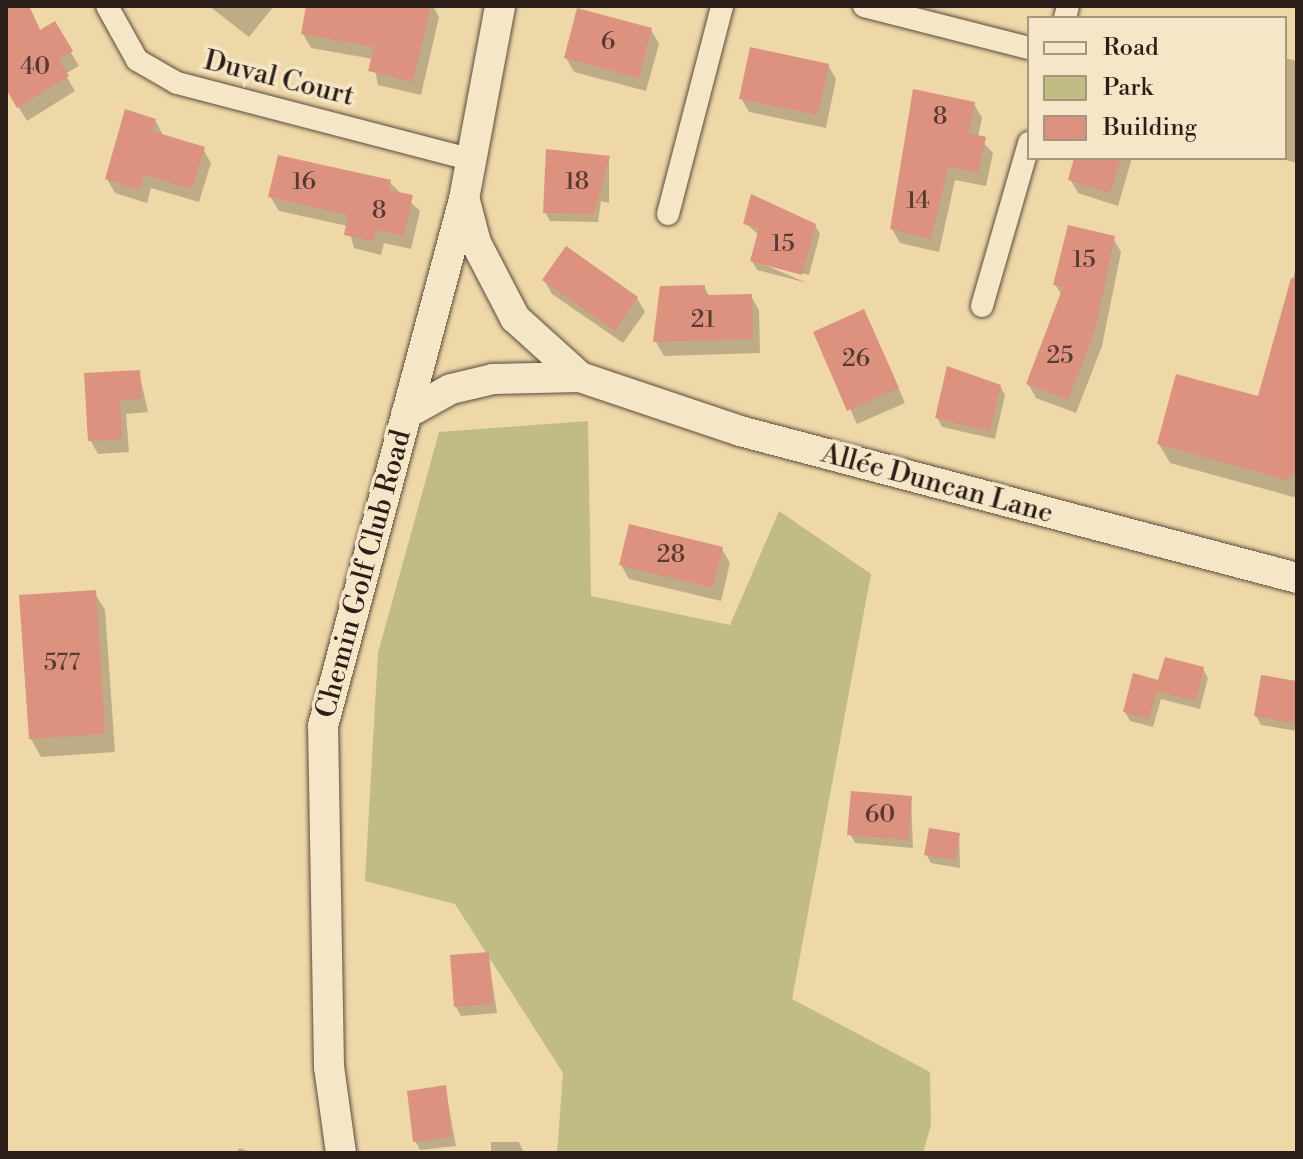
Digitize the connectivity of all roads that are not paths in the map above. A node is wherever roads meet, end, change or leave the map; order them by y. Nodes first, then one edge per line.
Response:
1 (107, 6) edge
2 (500, 6) edge
3 (722, 6) edge
4 (864, 6) edge
5 (1027, 47) edge
6 (1027, 150) edge
7 (472, 160) junction
8 (464, 199) junction
9 (668, 214) dead end
10 (982, 306) dead end
11 (580, 377) junction
12 (406, 414) junction
13 (1297, 578) edge
14 (341, 1153) edge

1 - 7 street, Duval Court
2 - 7 street, Chemin Golf Club Road
3 - 9 street
4 - 5 street
6 - 10 street
7 - 8 street, Chemin Golf Club Road
8 - 11 street
8 - 12 street, Chemin Golf Club Road
11 - 12 street
11 - 13 street, Allée Duncan Lane
12 - 14 street, Chemin Golf Club Road

